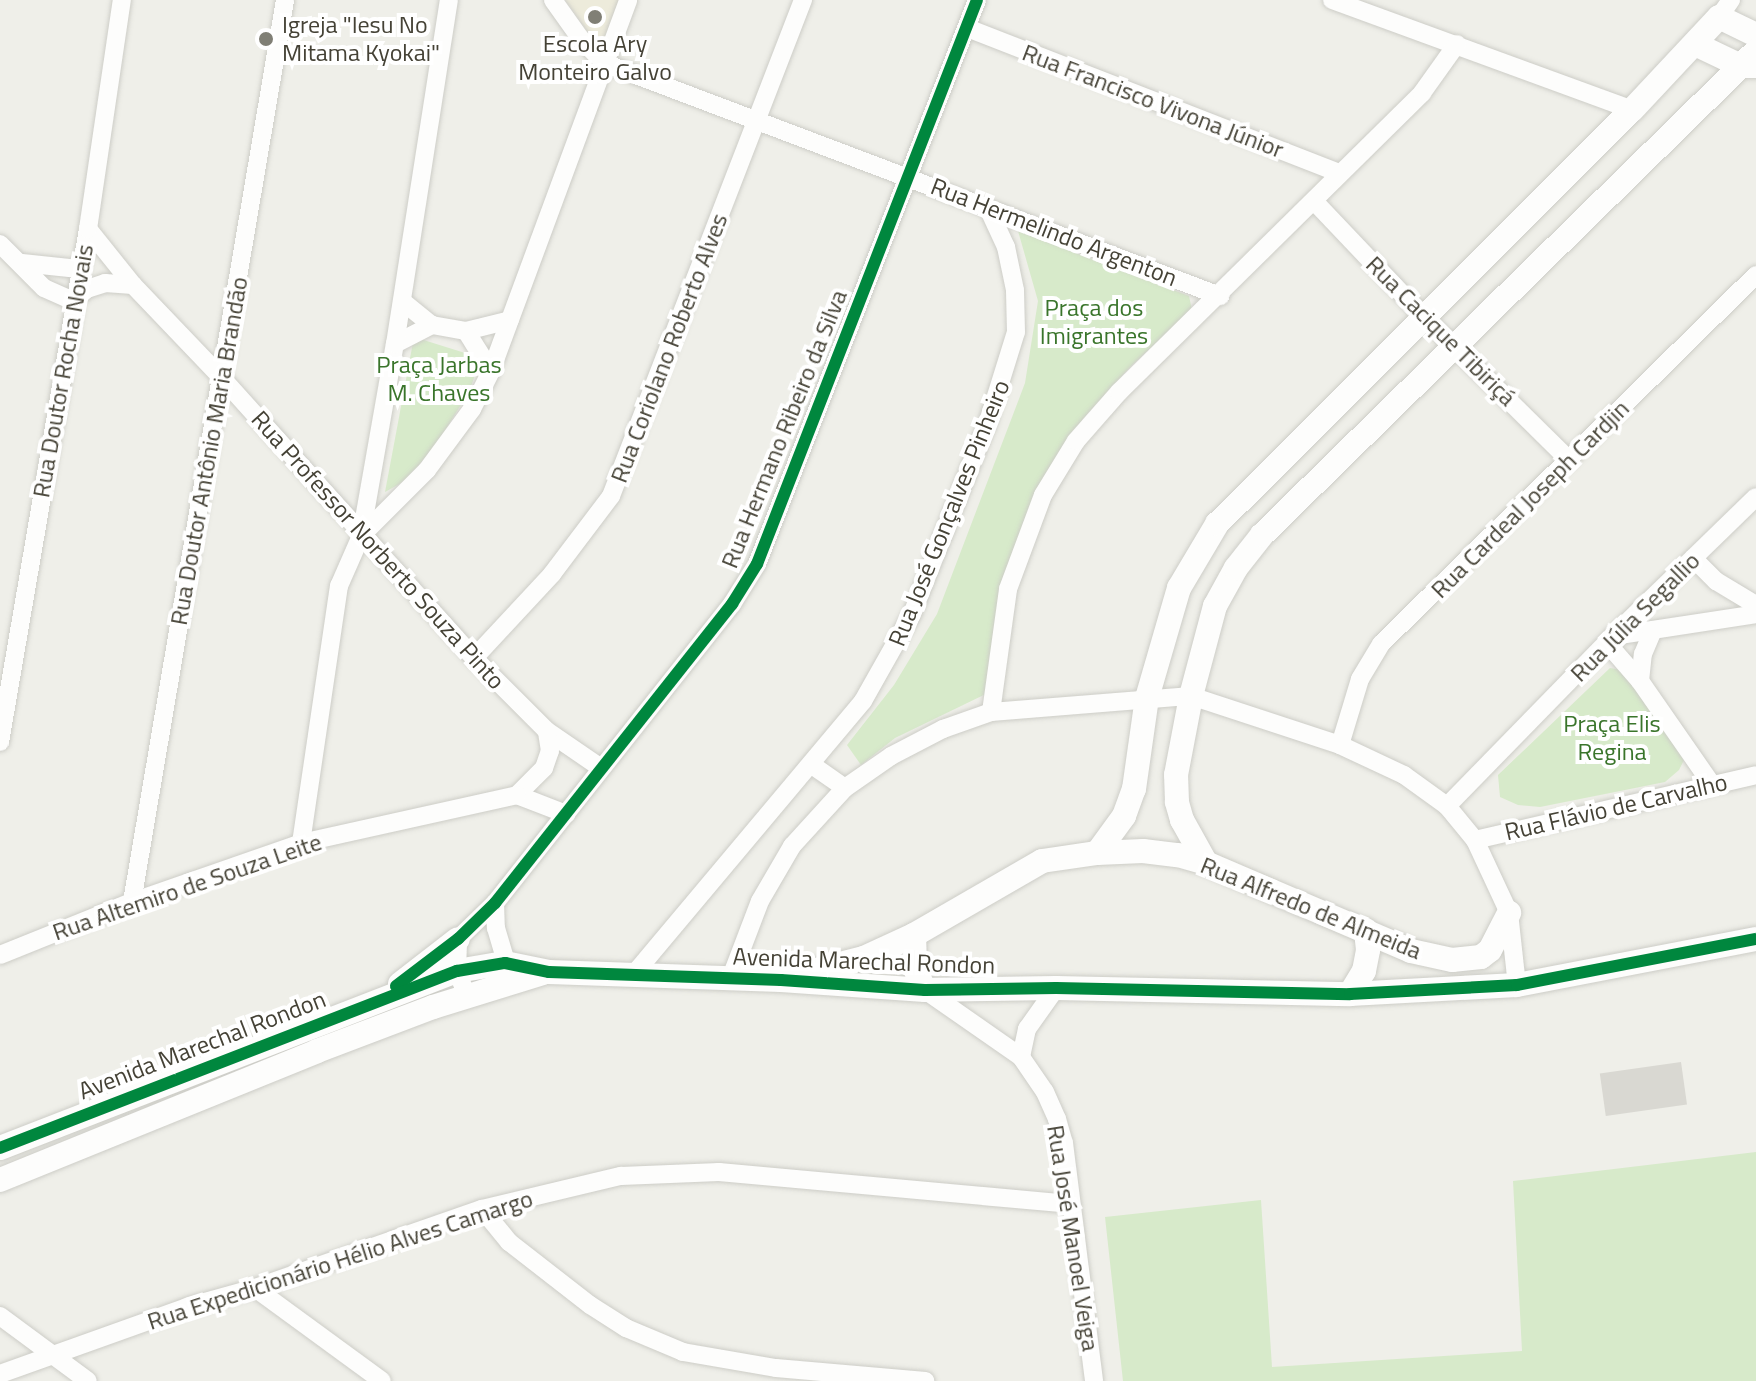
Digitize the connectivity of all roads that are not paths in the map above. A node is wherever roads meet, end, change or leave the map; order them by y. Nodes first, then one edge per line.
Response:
1 (122, 0) edge
2 (285, 0) edge
3 (449, 0) edge
4 (553, 0) edge
5 (628, 0) edge
6 (803, 0) edge
7 (977, 0) edge
8 (1332, 0) edge
9 (1725, 9) edge
10 (967, 28) junction
11 (1756, 35) edge
12 (1457, 44) junction
13 (1695, 44) junction
14 (1751, 61) edge
15 (604, 63) junction
16 (1632, 110) junction
17 (758, 120) junction
18 (1339, 173) junction
19 (910, 177) junction
20 (1314, 201) junction
21 (988, 208) junction
22 (88, 229) junction
23 (0, 244) edge
24 (22, 263) junction
25 (79, 269) junction
26 (1756, 275) edge
27 (133, 285) junction
28 (1220, 296) junction
29 (73, 301) junction
30 (402, 301) junction
31 (1423, 316) junction
32 (510, 320) junction
33 (432, 325) junction
34 (466, 331) junction
35 (395, 344) junction
36 (1453, 346) junction
37 (491, 371) junction
38 (222, 378) junction
39 (1569, 460) junction
40 (1756, 497) edge
41 (361, 536) junction
42 (1693, 558) junction
43 (1756, 605) edge
44 (1756, 614) edge
45 (1653, 630) junction
46 (1610, 639) junction
47 (474, 658) junction
48 (1640, 681) junction
49 (1191, 696) junction
50 (1147, 698) junction
51 (991, 712) junction
52 (547, 731) junction
53 (0, 742) edge
54 (1340, 745) junction
55 (812, 765) junction
56 (601, 768) junction
57 (1756, 775) edge
58 (1711, 783) junction
59 (845, 788) junction
60 (517, 795) junction
61 (1447, 806) junction
62 (566, 814) junction
63 (1475, 840) junction
64 (301, 843) junction
65 (1097, 853) junction
66 (1206, 863) junction
67 (132, 902) junction
68 (495, 903) junction
69 (1509, 913) junction
70 (1366, 930) junction
71 (914, 935) junction
72 (458, 939) junction
73 (1756, 939) edge
74 (0, 955) edge
75 (457, 971) junction
76 (509, 973) junction
77 (634, 974) junction
78 (731, 977) junction
79 (781, 980) junction
80 (1508, 985) junction
81 (1056, 988) junction
82 (925, 990) junction
83 (1350, 994) junction
84 (467, 996) junction
85 (377, 1001) junction
86 (306, 1027) junction
87 (317, 1051) junction
88 (1021, 1057) junction
89 (78, 1117) junction
90 (89, 1142) junction
91 (0, 1148) edge
92 (0, 1180) edge
93 (1070, 1204) junction
94 (482, 1209) junction
95 (255, 1288) junction
96 (0, 1316) edge
97 (53, 1355) junction
98 (0, 1374) edge
99 (781, 1374) edge
100 (855, 1378) edge
101 (902, 1380) edge
102 (88, 1381) edge
103 (382, 1381) edge
104 (925, 1381) edge
105 (1094, 1381) edge

1 - 22 street, Rua Doutor Rocha Novais
2 - 38 street, Rua Doutor Antônio Maria Brandão
3 - 30 street
4 - 15 street, Rua Hermelindo Argenton
5 - 15 street
6 - 17 street, Rua Coriolano Roberto Alves
7 - 10 street, Rua Hermano Ribeiro da Silva
8 - 12 street
9 - 11 street
9 - 13 street
10 - 18 street, Rua Francisco Vivona Júnior
10 - 19 street, Rua Hermano Ribeiro da Silva
12 - 16 street
12 - 18 street
13 - 14 street
13 - 16 street
14 - 36 street
15 - 17 street, Rua Hermelindo Argenton
15 - 32 street
16 - 31 street
17 - 19 street, Rua Hermelindo Argenton
17 - 47 street, Rua Coriolano Roberto Alves
18 - 20 street
19 - 21 street, Rua Hermelindo Argenton
19 - 56 street, Rua Hermano Ribeiro da Silva
20 - 28 street
20 - 31 street, Rua Cacique Tibiriçá
21 - 28 street, Rua Hermelindo Argenton
21 - 55 street, Rua José Gonçalves Pinheiro
22 - 25 street, Rua Doutor Rocha Novais
22 - 27 street, Rua Professor Norberto Souza Pinto
23 - 24 street
24 - 25 street
24 - 29 street
25 - 29 street, Rua Doutor Rocha Novais
26 - 39 street, Rua Cardeal Joseph Cardjin
27 - 29 street
27 - 38 street, Rua Professor Norberto Souza Pinto
28 - 51 street
29 - 53 street, Rua Doutor Rocha Novais
30 - 33 street
30 - 35 street
31 - 36 street, Rua Cacique Tibiriçá
31 - 50 street
32 - 34 street
32 - 37 street
33 - 34 street
33 - 35 street
34 - 37 street
35 - 41 street
36 - 39 street, Rua Cacique Tibiriçá
36 - 49 street
37 - 41 street
38 - 41 street, Rua Professor Norberto Souza Pinto
38 - 67 street, Rua Doutor Antônio Maria Brandão
39 - 54 street, Rua Cardeal Joseph Cardjin
40 - 42 street, Rua Júlia Segallio
41 - 47 street, Rua Professor Norberto Souza Pinto
41 - 64 street
42 - 43 street
42 - 46 street, Rua Júlia Segallio
44 - 45 street
45 - 46 street
45 - 48 street
46 - 48 street
46 - 61 street, Rua Júlia Segallio
47 - 52 street, Rua Professor Norberto Souza Pinto
48 - 58 street
49 - 50 street
49 - 54 street
49 - 66 street
50 - 51 street
50 - 65 street
51 - 59 street
52 - 56 street, Rua Professor Norberto Souza Pinto
52 - 60 street
54 - 61 street
55 - 59 street
55 - 77 street, Rua José Gonçalves Pinheiro
56 - 62 street, Rua Hermano Ribeiro da Silva
57 - 58 street, Rua Flávio de Carvalho
58 - 63 street, Rua Flávio de Carvalho
59 - 78 street
60 - 62 street
60 - 64 street, Rua Altemiro de Souza Leite
61 - 63 street
62 - 68 street, Rua Hermano Ribeiro da Silva
63 - 69 street
64 - 67 street, Rua Altemiro de Souza Leite
65 - 66 street, Rua Alfredo de Almeida
65 - 71 street, Rua Alfredo de Almeida
66 - 70 street, Rua Alfredo de Almeida
67 - 74 street, Rua Altemiro de Souza Leite
68 - 72 street, Rua Hermano Ribeiro da Silva
68 - 76 street
69 - 70 street, Rua Alfredo de Almeida
69 - 80 street
70 - 83 street
71 - 79 street, Rua Alfredo de Almeida
71 - 82 street
72 - 75 street
72 - 85 street
73 - 80 street, Avenida Marechal Rondon
75 - 76 street, Avenida Marechal Rondon
75 - 84 street
75 - 85 street, Avenida Marechal Rondon
76 - 77 street, Avenida Marechal Rondon
76 - 84 street, Avenida Marechal Rondon
77 - 78 street, Avenida Marechal Rondon
78 - 79 street, Avenida Marechal Rondon
79 - 82 street, Avenida Marechal Rondon
80 - 83 street, Avenida Marechal Rondon
81 - 82 street, Avenida Marechal Rondon
81 - 83 street, Avenida Marechal Rondon
81 - 88 street
82 - 88 street, Rua José Manoel Veiga
84 - 87 street, Avenida Marechal Rondon
85 - 86 street, Avenida Marechal Rondon
86 - 87 street
86 - 89 street, Avenida Marechal Rondon
87 - 90 street, Avenida Marechal Rondon
88 - 93 street, Rua José Manoel Veiga
89 - 90 street
89 - 91 street, Avenida Marechal Rondon
90 - 92 street, Avenida Marechal Rondon
93 - 94 street, Rua Expedicionário Hélio Alves Camargo
93 - 105 street, Rua José Manoel Veiga
94 - 95 street, Rua Expedicionário Hélio Alves Camargo
94 - 99 street
95 - 97 street, Rua Expedicionário Hélio Alves Camargo
95 - 103 street
96 - 97 street
97 - 98 street, Rua Expedicionário Hélio Alves Camargo
97 - 102 street
99 - 100 street
100 - 101 street
101 - 104 street

